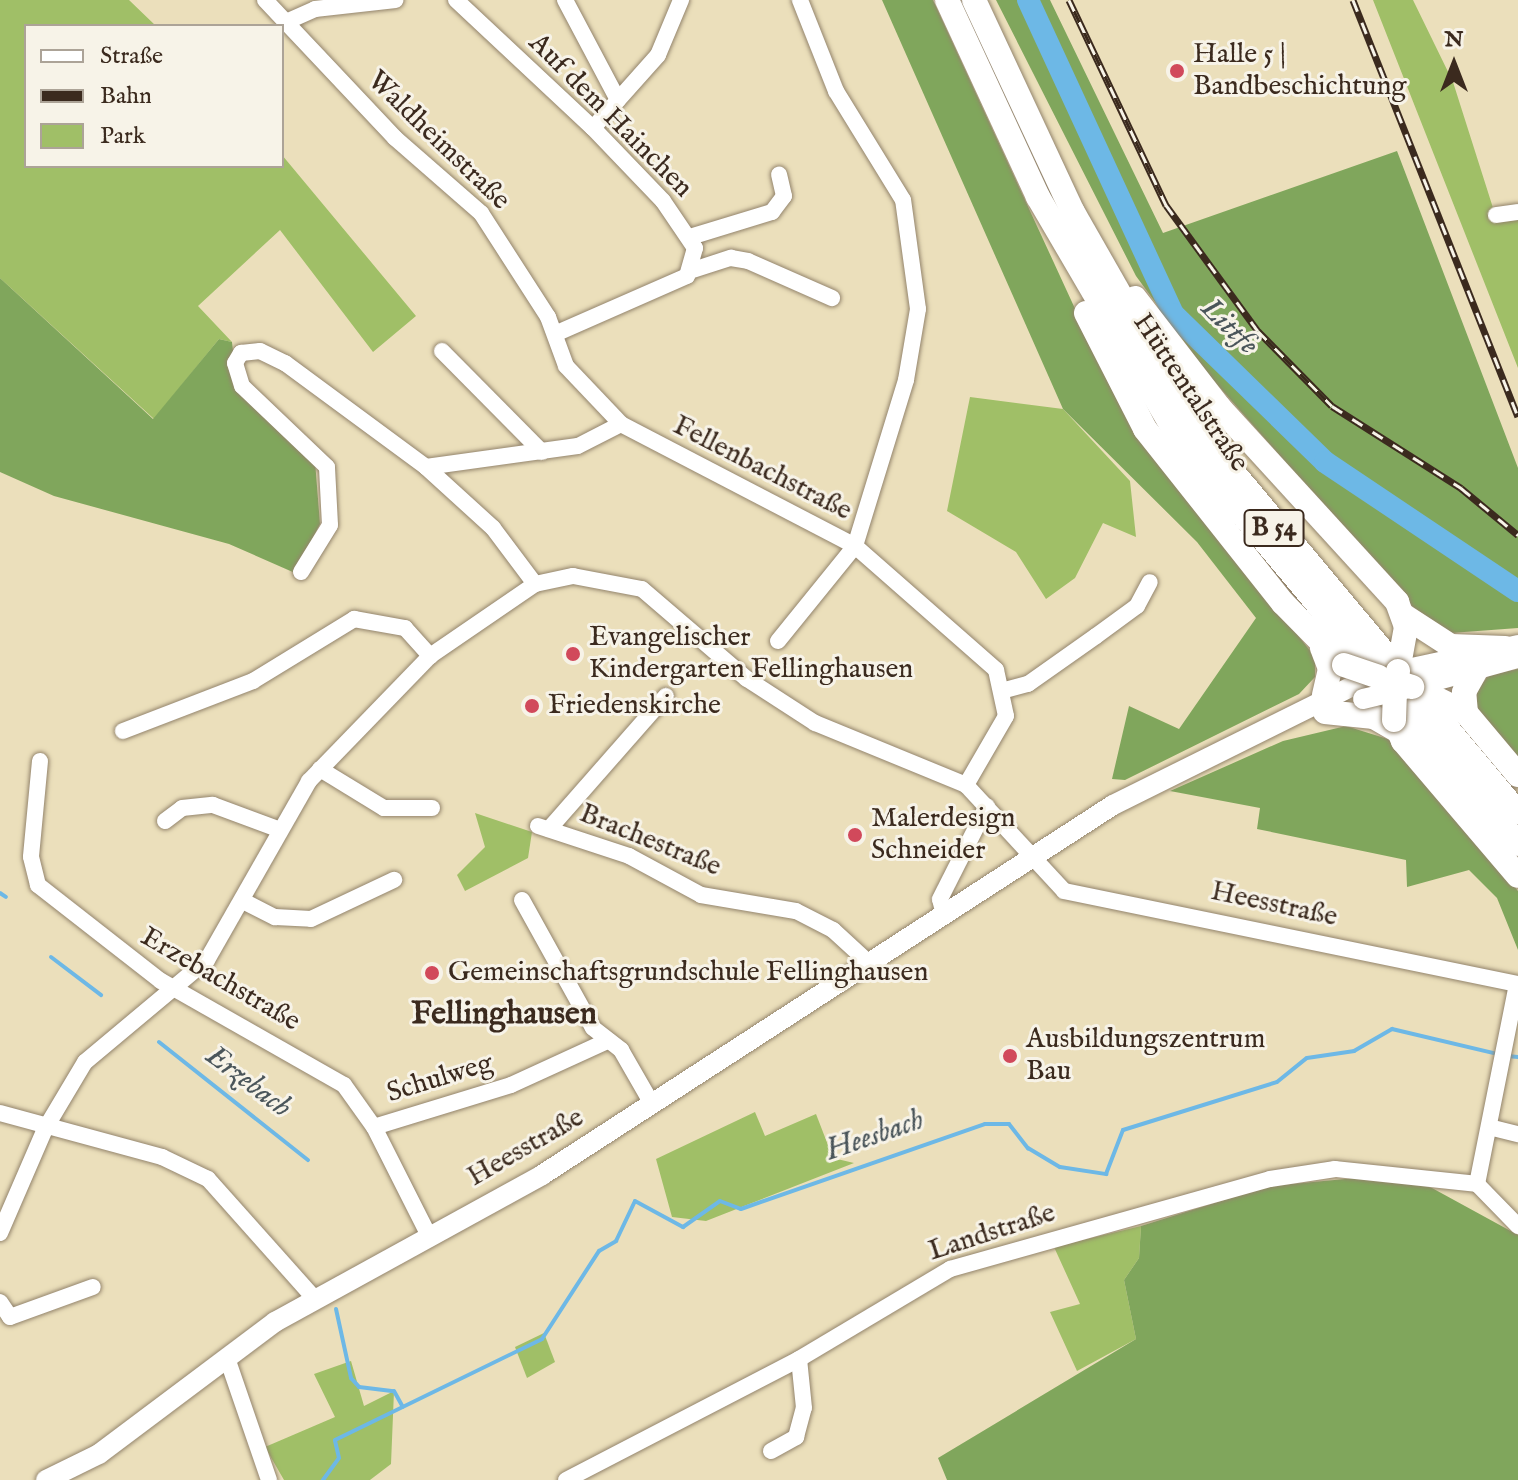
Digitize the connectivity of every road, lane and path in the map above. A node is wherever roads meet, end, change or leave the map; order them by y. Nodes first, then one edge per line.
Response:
1 (265, 0) edge
2 (396, 0) edge
3 (456, 0) edge
4 (565, 0) edge
5 (681, 0) edge
6 (800, 0) edge
7 (947, 0) edge
8 (974, 0) edge
9 (286, 22) junction
10 (618, 100) junction
11 (593, 128) junction
12 (779, 175) dead end
13 (1038, 197) junction
14 (1073, 212) junction
15 (1518, 212) edge
16 (1496, 215) dead end
17 (690, 237) junction
18 (693, 270) junction
19 (832, 298) dead end
20 (555, 334) junction
21 (442, 351) dead end
22 (621, 424) junction
23 (542, 452) junction
24 (426, 467) junction
25 (855, 546) junction
26 (301, 572) dead end
27 (1150, 582) dead end
28 (535, 584) junction
29 (1403, 615) junction
30 (778, 641) dead end
31 (1322, 648) junction
32 (430, 656) junction
33 (1502, 657) edge
34 (1392, 677) junction
35 (1005, 690) junction
36 (666, 696) dead end
37 (1324, 703) junction
38 (1466, 713) junction
39 (1396, 726) junction
40 (123, 731) dead end
41 (40, 761) dead end
42 (320, 769) junction
43 (1518, 775) edge
44 (966, 785) junction
45 (987, 806) junction
46 (432, 808) dead end
47 (1518, 813) edge
48 (165, 821) dead end
49 (278, 829) junction
50 (1518, 844) edge
51 (1032, 857) junction
52 (1518, 876) edge
53 (394, 880) dead end
54 (522, 900) dead end
55 (243, 901) junction
56 (944, 915) junction
57 (869, 963) junction
58 (1517, 984) edge
59 (179, 990) junction
60 (607, 1041) junction
61 (652, 1104) junction
62 (0, 1113) edge
63 (374, 1127) junction
64 (1489, 1127) junction
65 (45, 1129) junction
66 (1518, 1134) edge
67 (1477, 1184) junction
68 (1518, 1226) edge
69 (0, 1233) edge
70 (429, 1236) junction
71 (93, 1287) dead end
72 (314, 1298) junction
73 (0, 1302) edge
74 (227, 1358) junction
75 (799, 1359) junction
76 (771, 1451) dead end
77 (46, 1480) edge
78 (269, 1480) edge
79 (566, 1480) edge

1 - 9 street, Waldheimstraße
2 - 9 street
3 - 11 street, Auf dem Hainchen
4 - 10 street
5 - 10 street
6 - 25 street
7 - 13 highway, Hüttentalstraße / B 54
8 - 14 highway, Hüttentalstraße / B 54
9 - 20 street, Waldheimstraße
10 - 11 street
11 - 17 street, Auf dem Hainchen
12 - 17 street, Auf dem Hainchen
13 - 31 highway
13 - 50 highway, Hüttentalstraße / B 54
14 - 29 highway
14 - 47 highway, Hüttentalstraße / B 54
15 - 16 street
17 - 18 street, Auf dem Hainchen
18 - 19 street
18 - 20 street
20 - 22 street
21 - 23 street
22 - 23 street
22 - 25 street, Fellenbachstraße
23 - 24 street
24 - 26 street
24 - 28 street
25 - 30 street
25 - 35 street, Fellenbachstraße
27 - 35 street
28 - 32 street
28 - 44 street
29 - 33 highway
29 - 34 highway
31 - 34 highway
31 - 37 highway
32 - 40 street
32 - 42 street
33 - 34 main road, Heesstraße
33 - 34 main road, Heesstraße
33 - 38 highway
34 - 37 main road, Heesstraße
34 - 38 highway
34 - 39 highway, bridge
35 - 44 street
36 - 57 street, Brachestraße
37 - 39 highway
37 - 51 main road, Heesstraße
38 - 43 highway
39 - 52 highway
41 - 59 street, Erzebachstraße
42 - 46 street
42 - 49 street
44 - 45 street
45 - 51 street
45 - 56 street
48 - 49 street
49 - 55 street
51 - 56 main road, Heesstraße
51 - 58 street, Heesstraße
53 - 55 street
54 - 60 street
55 - 59 street
56 - 57 main road, Heesstraße
57 - 61 main road, Heesstraße
58 - 64 street
59 - 63 street, Erzebachstraße
59 - 65 street
60 - 61 street
60 - 63 street, Schulweg
61 - 70 main road, Heesstraße
62 - 65 street
63 - 70 street, Erzebachstraße
64 - 66 street
64 - 67 street
65 - 69 street
65 - 72 street
67 - 68 street
67 - 75 street, Landstraße
70 - 72 main road, Heesstraße
71 - 73 street
72 - 74 main road, Heesstraße
74 - 77 main road, Heesstraße
74 - 78 street
75 - 76 street
75 - 79 street, Landstraße

